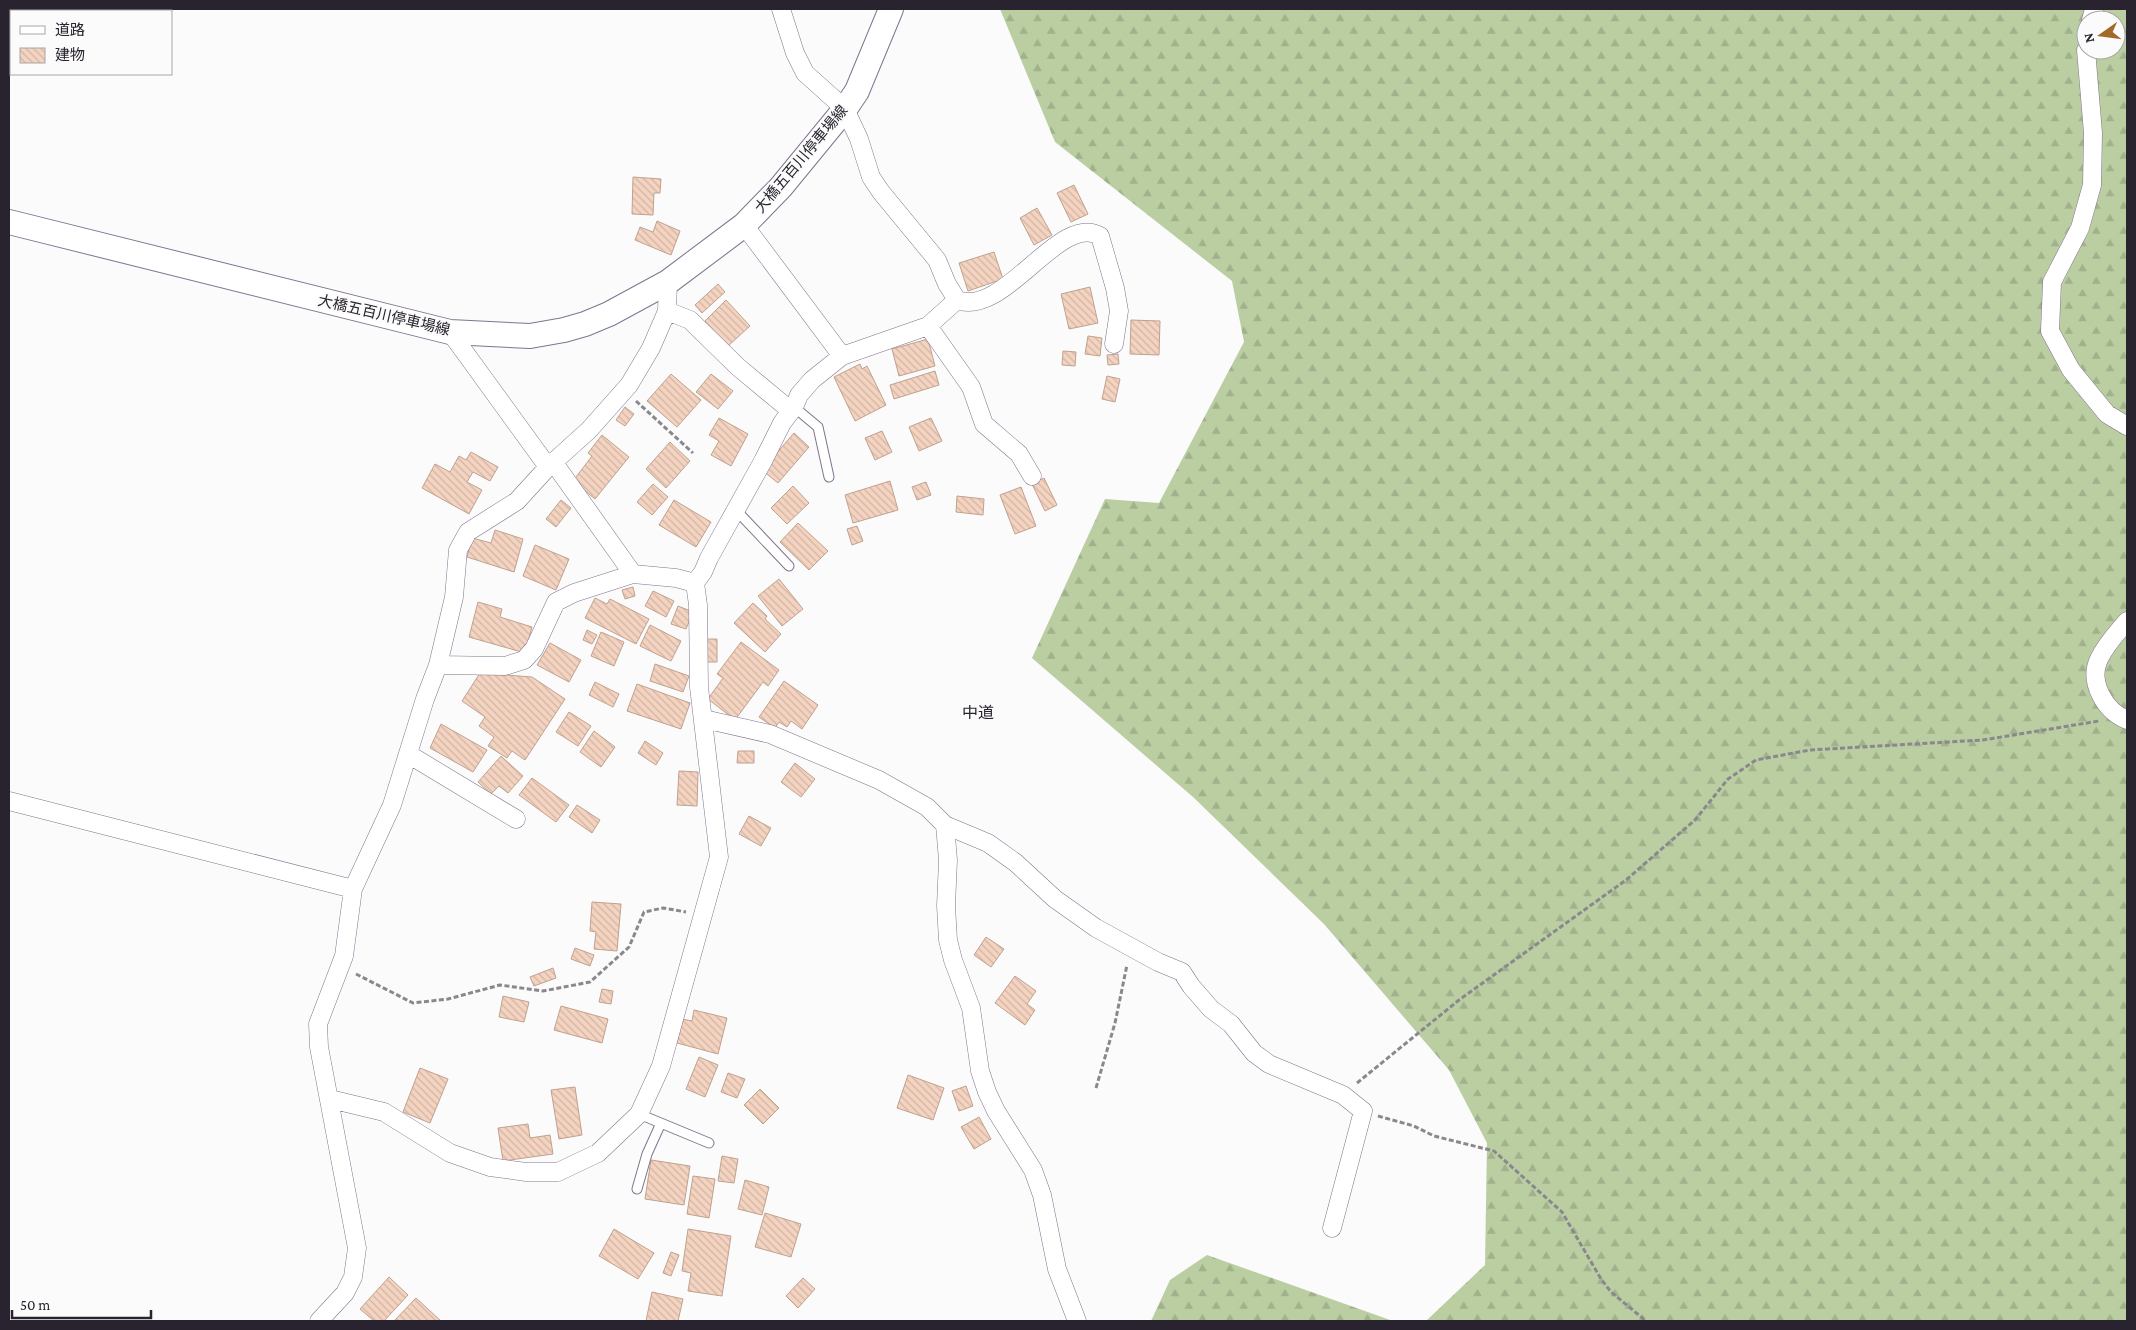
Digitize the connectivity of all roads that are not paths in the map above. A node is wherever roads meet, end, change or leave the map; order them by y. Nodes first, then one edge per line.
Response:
1 (781, 9) edge
2 (891, 9) edge
3 (2087, 60) edge
4 (845, 109) junction
5 (9, 222) edge
6 (744, 225) junction
7 (668, 282) junction
8 (957, 300) junction
9 (667, 311) junction
10 (928, 326) junction
11 (450, 332) junction
12 (1114, 344) dead end
13 (842, 356) junction
14 (793, 409) junction
15 (2127, 426) edge
16 (551, 465) junction
17 (1032, 476) dead end
18 (830, 477) dead end
19 (735, 509) junction
20 (789, 566) dead end
21 (633, 574) junction
22 (695, 583) junction
23 (2127, 621) edge
24 (438, 665) junction
25 (704, 719) junction
26 (2124, 719) edge
27 (408, 754) junction
28 (9, 801) edge
29 (516, 819) dead end
30 (945, 825) junction
31 (353, 889) junction
32 (330, 1099) junction
33 (639, 1114) junction
34 (661, 1123) junction
35 (708, 1143) dead end
36 (637, 1190) dead end
37 (1332, 1228) dead end
38 (319, 1321) edge
39 (1076, 1321) edge

1 - 4 street
2 - 4 main road, 大橋五百川停車場線
3 - 15 street
4 - 6 main road, 大橋五百川停車場線
4 - 8 street
5 - 11 main road, 大橋五百川停車場線
6 - 7 main road, 大橋五百川停車場線
6 - 13 street
7 - 9 street
7 - 11 main road, 大橋五百川停車場線
8 - 10 street
8 - 12 street
9 - 14 street
9 - 16 street
10 - 13 street
10 - 17 street
11 - 16 street
13 - 14 street
14 - 18 lane
14 - 19 street
16 - 21 street
16 - 24 street
19 - 20 lane
19 - 22 street
21 - 22 street
21 - 24 street
22 - 25 street
23 - 26 street
24 - 27 street
25 - 30 street
25 - 33 street
27 - 29 street
27 - 31 street
28 - 31 street
30 - 37 street
30 - 39 street
31 - 32 street
32 - 33 street
32 - 38 street
33 - 34 lane
34 - 35 lane
34 - 36 lane

